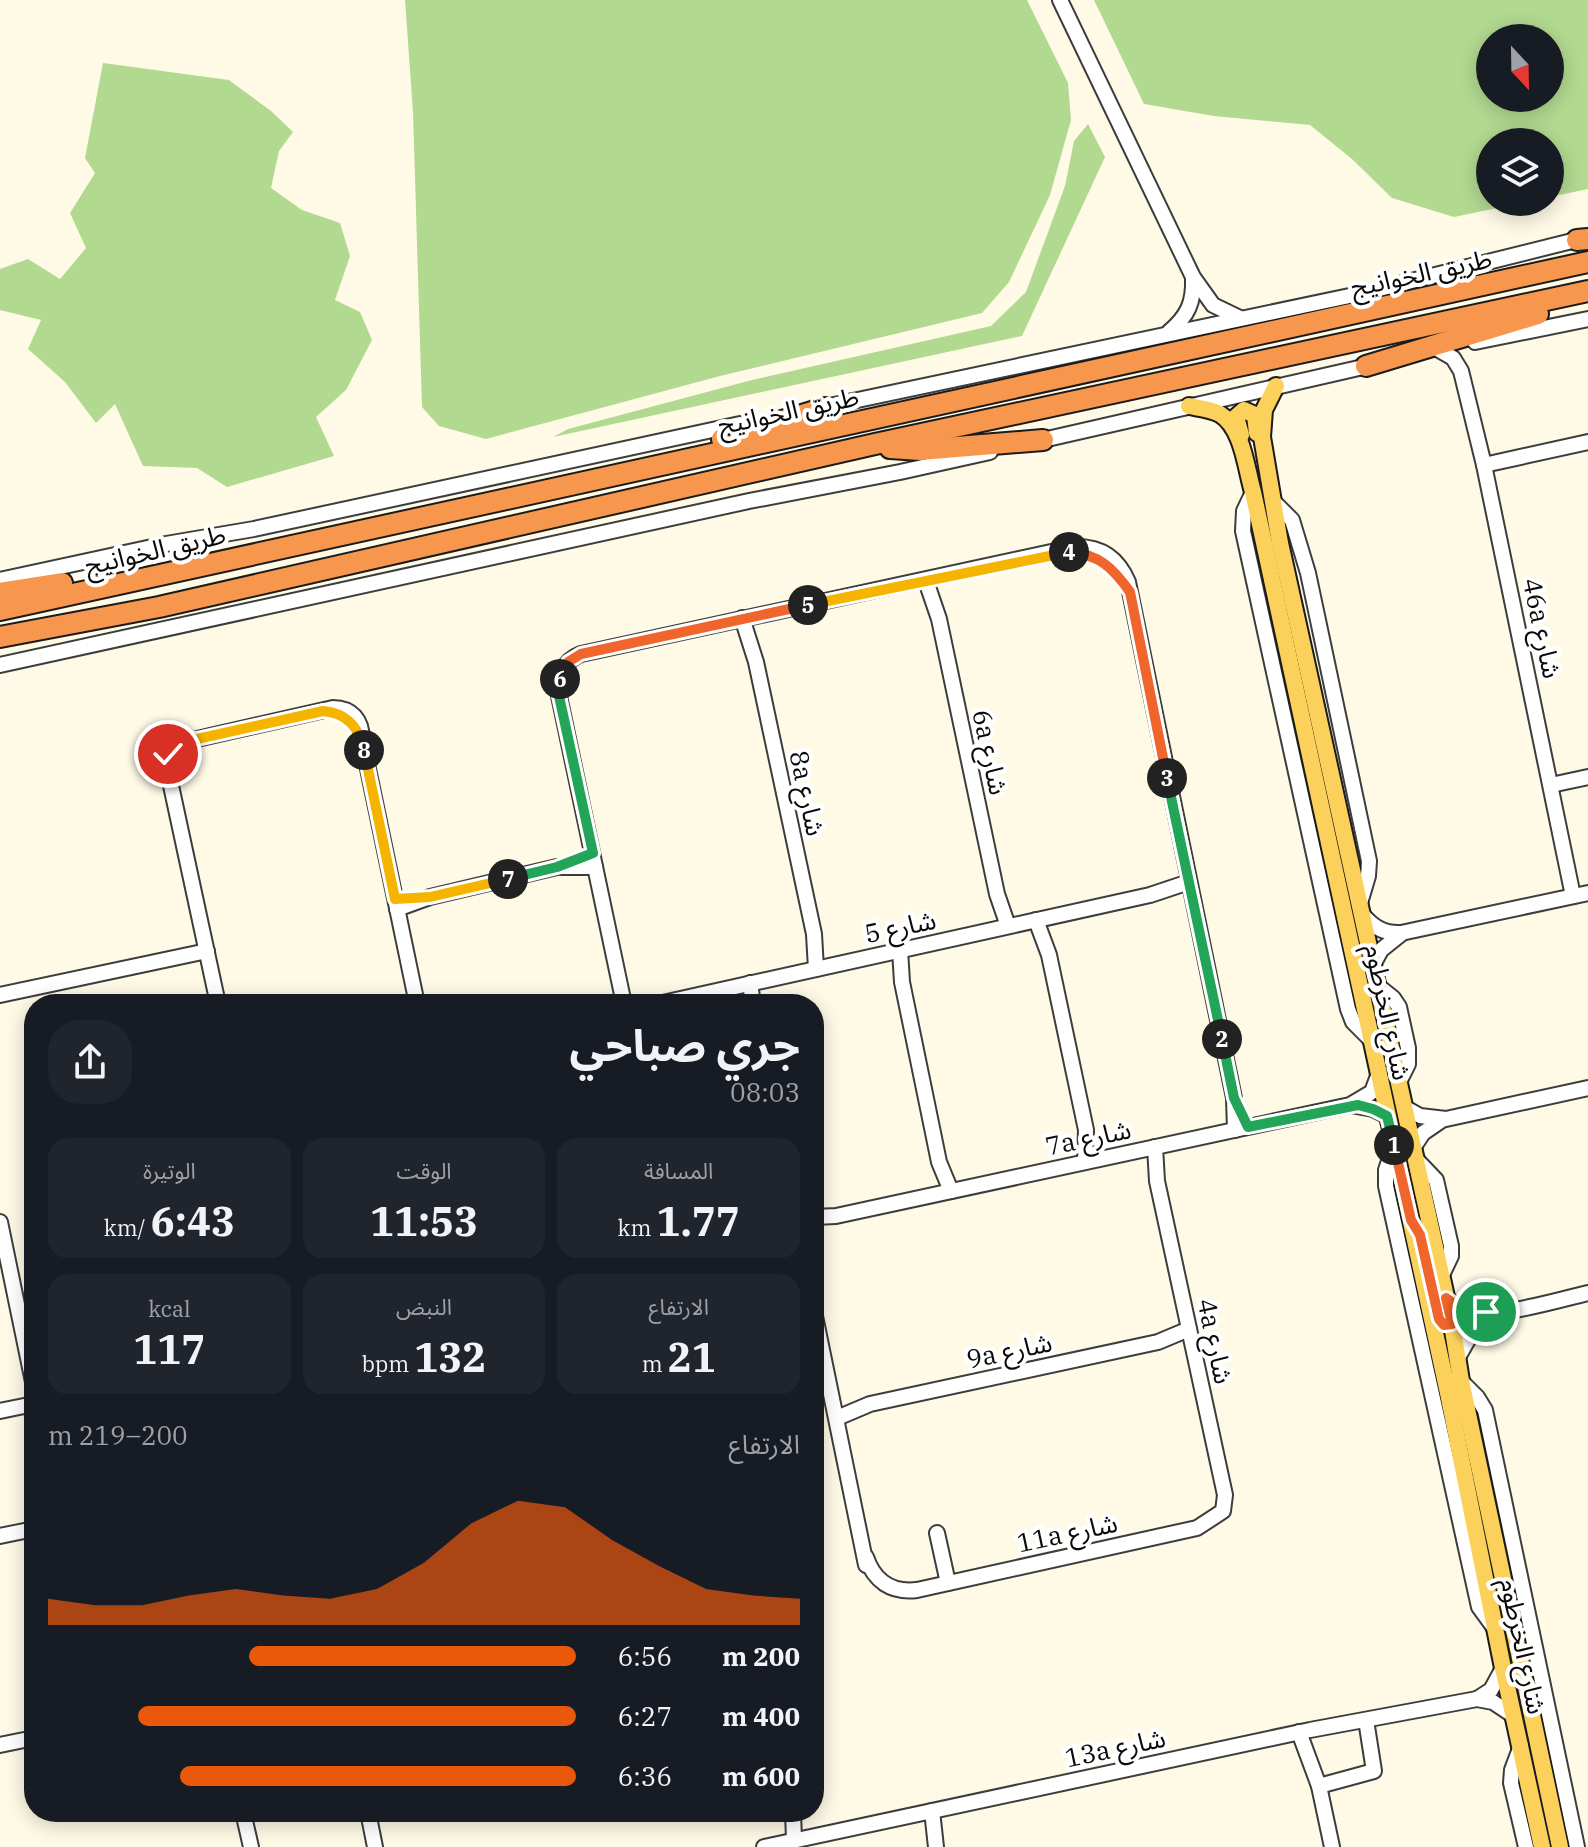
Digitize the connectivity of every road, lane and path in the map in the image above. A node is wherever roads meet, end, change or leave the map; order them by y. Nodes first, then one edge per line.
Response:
1 (1060, 0) edge
2 (1584, 239) edge
3 (1588, 262) edge
4 (1193, 277) junction
5 (1582, 292) edge
6 (1241, 319) junction
7 (1588, 319) edge
8 (1167, 334) junction
9 (1487, 339) junction
10 (1439, 350) junction
11 (1366, 366) junction
12 (1461, 371) junction
13 (1276, 386) junction
14 (1189, 406) junction
15 (825, 408) junction
16 (1043, 440) junction
17 (1588, 442) edge
18 (875, 444) junction
19 (1263, 453) junction
20 (1243, 456) junction
21 (1484, 465) junction
22 (608, 475) junction
23 (1253, 492) junction
24 (1272, 500) junction
25 (0, 580) edge
26 (931, 580) junction
27 (98, 588) junction
28 (0, 593) edge
29 (0, 610) edge
30 (746, 617) junction
31 (0, 640) edge
32 (0, 665) edge
33 (1313, 775) junction
34 (1588, 777) edge
35 (1551, 785) junction
36 (1339, 812) junction
37 (594, 860) junction
38 (1190, 888) junction
39 (1581, 895) edge
40 (396, 904) junction
41 (1361, 909) junction
42 (1041, 919) junction
43 (1003, 928) junction
44 (1401, 933) junction
45 (207, 951) junction
46 (895, 951) junction
47 (1373, 965) junction
48 (821, 968) junction
49 (745, 984) junction
50 (216, 994) edge
51 (415, 994) edge
52 (622, 994) edge
53 (702, 994) edge
54 (746, 994) edge
55 (749, 994) edge
56 (0, 995) edge
57 (1371, 1040) junction
58 (1378, 1076) junction
59 (1588, 1088) edge
60 (1350, 1105) junction
61 (1404, 1107) junction
62 (1387, 1116) junction
63 (1446, 1119) junction
64 (1242, 1128) junction
65 (1394, 1146) junction
66 (1150, 1148) junction
67 (1414, 1153) junction
68 (1092, 1161) junction
69 (945, 1192) junction
70 (836, 1216) junction
71 (824, 1217) edge
72 (1411, 1220) junction
73 (824, 1221) edge
74 (0, 1222) edge
75 (1588, 1293) edge
76 (1446, 1298) junction
77 (24, 1308) edge
78 (1507, 1311) junction
79 (1452, 1324) junction
80 (1191, 1336) junction
81 (824, 1359) edge
82 (1457, 1359) junction
83 (1461, 1381) junction
84 (24, 1406) edge
85 (0, 1411) edge
86 (835, 1412) junction
87 (1223, 1511) joint
88 (24, 1531) edge
89 (937, 1533) dead end
90 (0, 1536) edge
91 (948, 1583) junction
92 (1495, 1629) junction
93 (1503, 1668) junction
94 (1477, 1699) junction
95 (1514, 1716) junction
96 (1366, 1720) junction
97 (1305, 1731) junction
98 (24, 1740) edge
99 (0, 1745) edge
100 (1521, 1746) junction
101 (1319, 1786) junction
102 (928, 1812) junction
103 (245, 1822) edge
104 (370, 1822) edge
105 (797, 1822) edge
106 (800, 1839) junction
107 (251, 1847) edge
108 (375, 1847) edge
109 (764, 1847) edge
110 (936, 1847) edge
111 (1332, 1847) edge
112 (1526, 1847) edge
113 (1542, 1847) edge
114 (1560, 1847) edge
115 (1577, 1847) edge

1 - 4 street
2 - 6 street
3 - 22 highway, طريق الخوانيج
4 - 6 street
4 - 8 street
5 - 11 highway
5 - 18 highway, طريق الخوانيج
6 - 8 street
7 - 9 street
8 - 15 street
9 - 10 street
9 - 12 street
10 - 11 street
10 - 12 street
11 - 13 street
12 - 21 street, 46a شارع
13 - 14 street
13 - 19 main road, شارع الخرطوم
14 - 16 street
14 - 20 main road, شارع الخرطوم
15 - 22 highway
15 - 25 street
16 - 18 highway
16 - 32 street
17 - 21 street
18 - 31 highway, طريق الخوانيج
19 - 20 main road
19 - 24 main road, شارع الخرطوم
20 - 23 main road, شارع الخرطوم
21 - 35 street, 46a شارع
22 - 27 highway, طريق الخوانيج
23 - 33 main road, شارع الخرطوم
23 - 57 street
24 - 36 main road, شارع الخرطوم
24 - 41 street
26 - 30 street
26 - 38 street
26 - 43 street, 6a شارع
27 - 28 highway
27 - 29 highway, طريق الخوانيج
30 - 37 street
30 - 48 street, 8a شارع
33 - 36 main road
33 - 57 main road, شارع الخرطوم
34 - 35 street
35 - 39 street, 46a شارع
36 - 41 main road, شارع الخرطوم
37 - 40 street
37 - 52 street
38 - 42 street, شارع 5
38 - 64 street
39 - 44 street
40 - 45 street
40 - 51 street
41 - 44 street
41 - 47 main road, شارع الخرطوم
42 - 43 street, شارع 5
42 - 68 street
43 - 46 street, شارع 5
44 - 47 street
45 - 50 street
45 - 56 street
46 - 48 street, شارع 5
46 - 69 street
47 - 61 main road, شارع الخرطوم
48 - 49 street, شارع 5
49 - 53 street, شارع 5
49 - 54 street
49 - 55 street
57 - 58 main road, شارع الخرطوم
58 - 60 street
58 - 62 main road, شارع الخرطوم
59 - 63 street
60 - 62 street, 7a شارع
60 - 64 street, 7a شارع
61 - 63 street
61 - 67 main road, شارع الخرطوم
62 - 65 main road, شارع الخرطوم
63 - 67 street
64 - 66 street, 7a شارع
65 - 72 main road, شارع الخرطوم
65 - 92 street
66 - 68 street, 7a شارع
66 - 80 street, 4a شارع
67 - 76 main road, شارع الخرطوم
68 - 69 street, 7a شارع
69 - 70 street, 7a شارع
70 - 71 street, 7a شارع
70 - 73 street, 7a شارع
72 - 79 main road
72 - 92 main road, شارع الخرطوم
74 - 77 street
75 - 78 street
76 - 78 street
76 - 79 main road, شارع الخرطوم
78 - 79 main road
78 - 82 street
79 - 82 main road, شارع الخرطوم
80 - 86 street, 9a شارع
80 - 87 street, 4a شارع
81 - 86 street
82 - 83 main road, شارع الخرطوم
83 - 114 main road, شارع الخرطوم
83 - 115 street
84 - 85 street
86 - 91 street, 11a شارع
87 - 91 street, 11a شارع
88 - 90 street
89 - 91 street
92 - 93 main road, شارع الخرطوم
93 - 94 street
93 - 95 main road, شارع الخرطوم
94 - 95 street
94 - 96 street, 13a شارع
95 - 100 main road, شارع الخرطوم
96 - 97 street, 13a شارع
96 - 101 street
97 - 101 street
97 - 102 street, 13a شارع
98 - 99 street
100 - 112 street
100 - 113 main road, شارع الخرطوم
101 - 111 street
102 - 106 street, 13a شارع
102 - 110 street
103 - 107 street
104 - 108 street
105 - 106 street
106 - 109 street, 13a شارع

